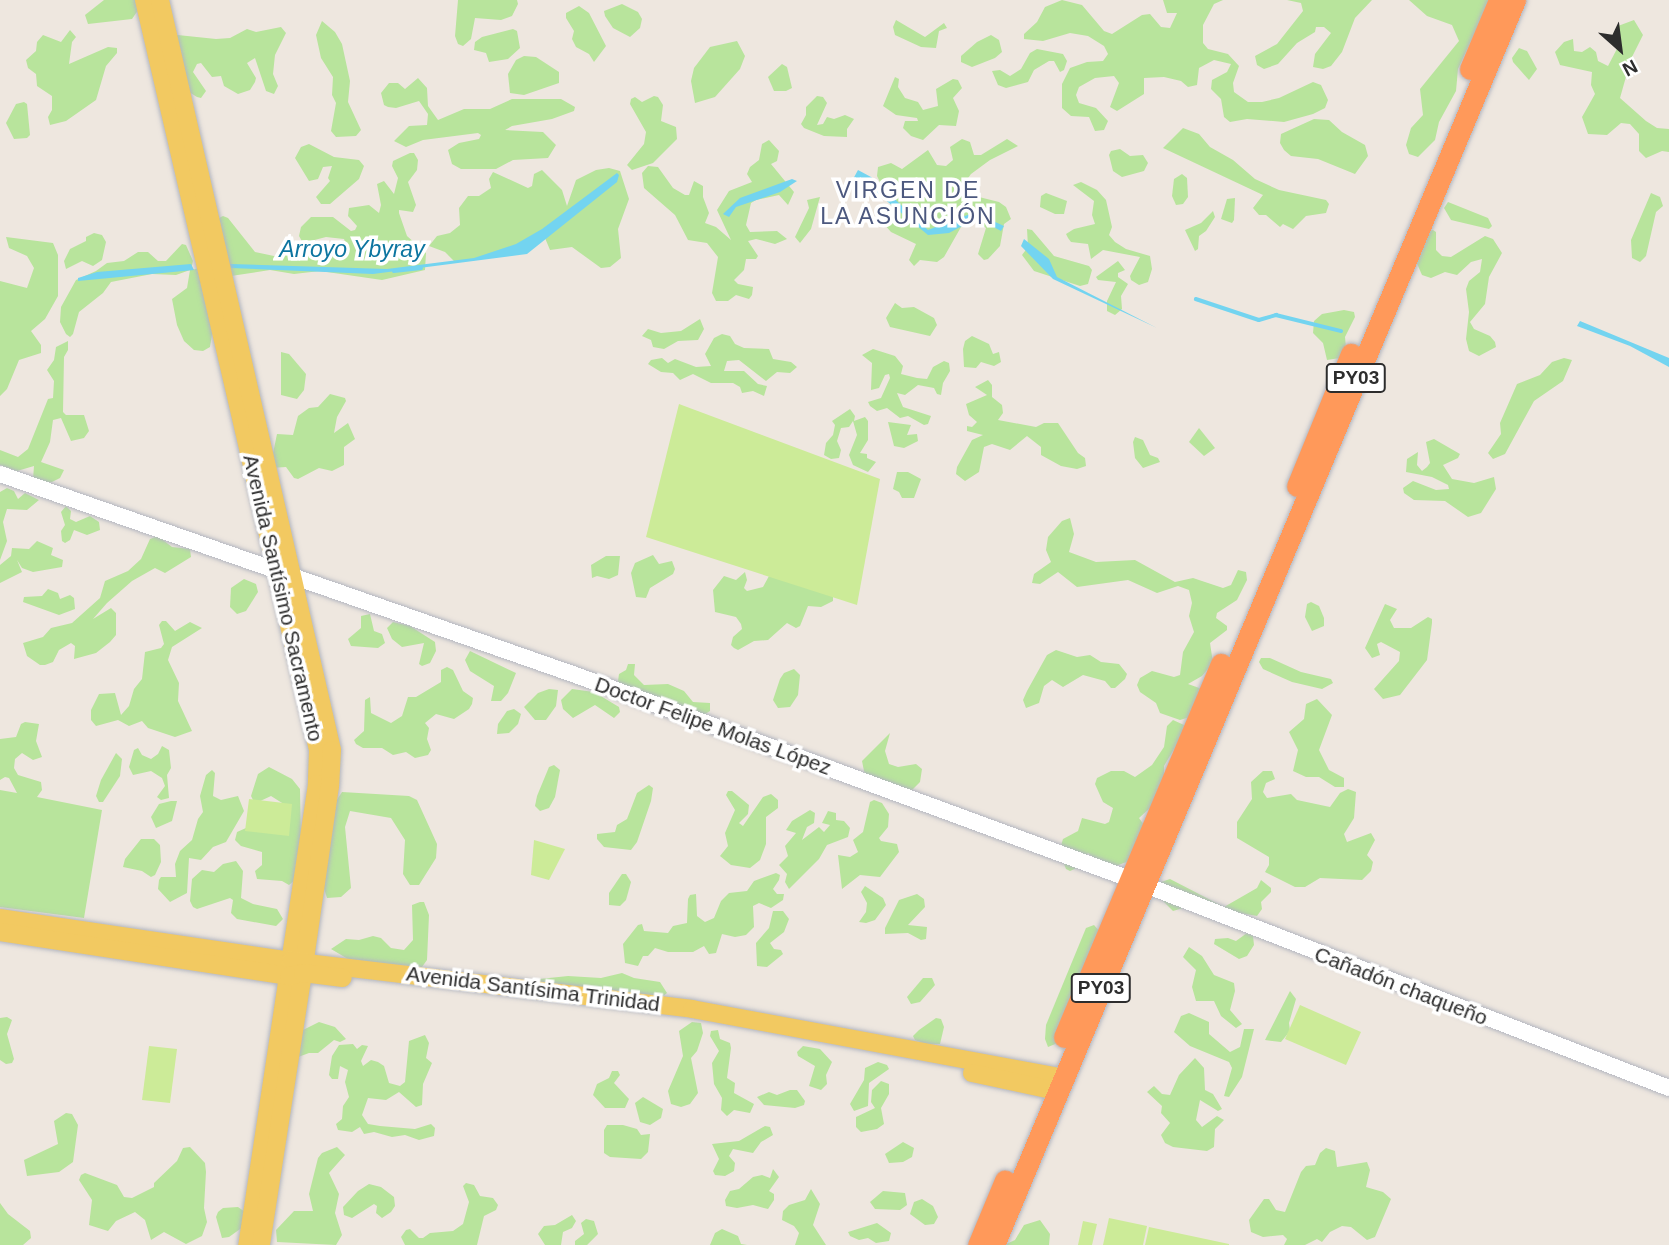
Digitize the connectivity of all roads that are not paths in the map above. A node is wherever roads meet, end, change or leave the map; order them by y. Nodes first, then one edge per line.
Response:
1 (144, 0) edge
2 (160, 0) edge
3 (1499, 0) edge
4 (1515, 0) edge
5 (1435, 172) junction
6 (208, 242) junction
7 (0, 474) edge
8 (285, 573) junction
9 (1137, 882) junction
10 (0, 918) edge
11 (0, 932) edge
12 (297, 968) junction
13 (1053, 1083) junction
14 (1669, 1088) edge
15 (247, 1245) edge
16 (261, 1245) edge
17 (978, 1245) edge
18 (994, 1245) edge

1 - 6 main road, Avenida Santísimo Sacramento
2 - 6 main road, Avenida Santísimo Sacramento
3 - 5 highway, PY03
4 - 5 highway, PY03
5 - 9 highway, PY03
6 - 8 main road, Avenida Santísimo Sacramento
7 - 8 main road, Doctor Felipe Molas López
8 - 9 main road, Doctor Felipe Molas López
8 - 12 main road, Avenida Santísimo Sacramento
9 - 13 highway, PY03
9 - 14 main road, Cañadón chaqueño
10 - 12 main road, Avenida Santísima Trinidad
11 - 12 main road, Avenida Santísima Trinidad
12 - 13 main road, Avenida Santísima Trinidad
12 - 15 main road, Avenida Santísimo Sacramento
12 - 16 main road, Avenida Santísimo Sacramento
13 - 17 highway, PY03
13 - 18 highway, PY03

